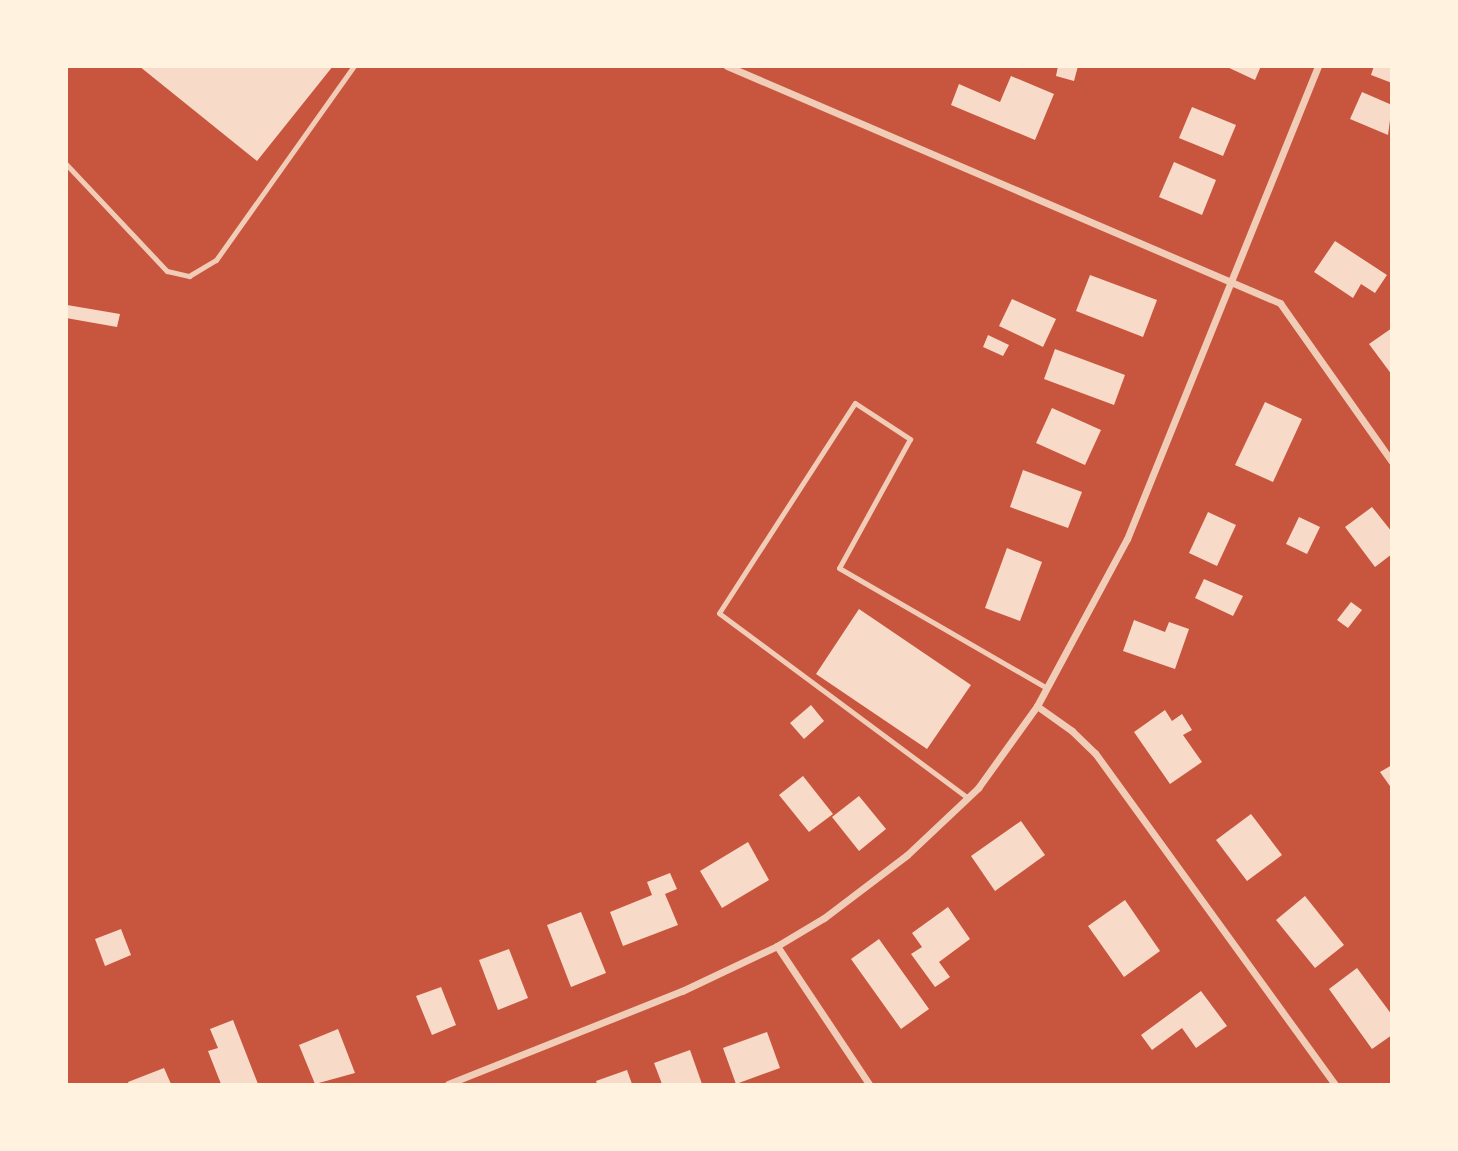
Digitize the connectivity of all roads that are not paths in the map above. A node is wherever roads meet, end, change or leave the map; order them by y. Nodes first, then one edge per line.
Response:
1 (354, 66) edge
2 (727, 66) edge
3 (1318, 66) edge
4 (66, 164) edge
5 (1233, 283) junction
6 (1391, 462) edge
7 (1047, 688) junction
8 (1037, 706) junction
9 (968, 798) junction
10 (776, 946) junction
11 (448, 1084) edge
12 (869, 1084) edge
13 (1335, 1084) edge

1 - 4 lane
2 - 5 street
3 - 5 street
5 - 6 street
5 - 7 street
7 - 8 street
7 - 9 lane
8 - 9 street
8 - 13 street
9 - 10 street
10 - 11 street
10 - 12 street

